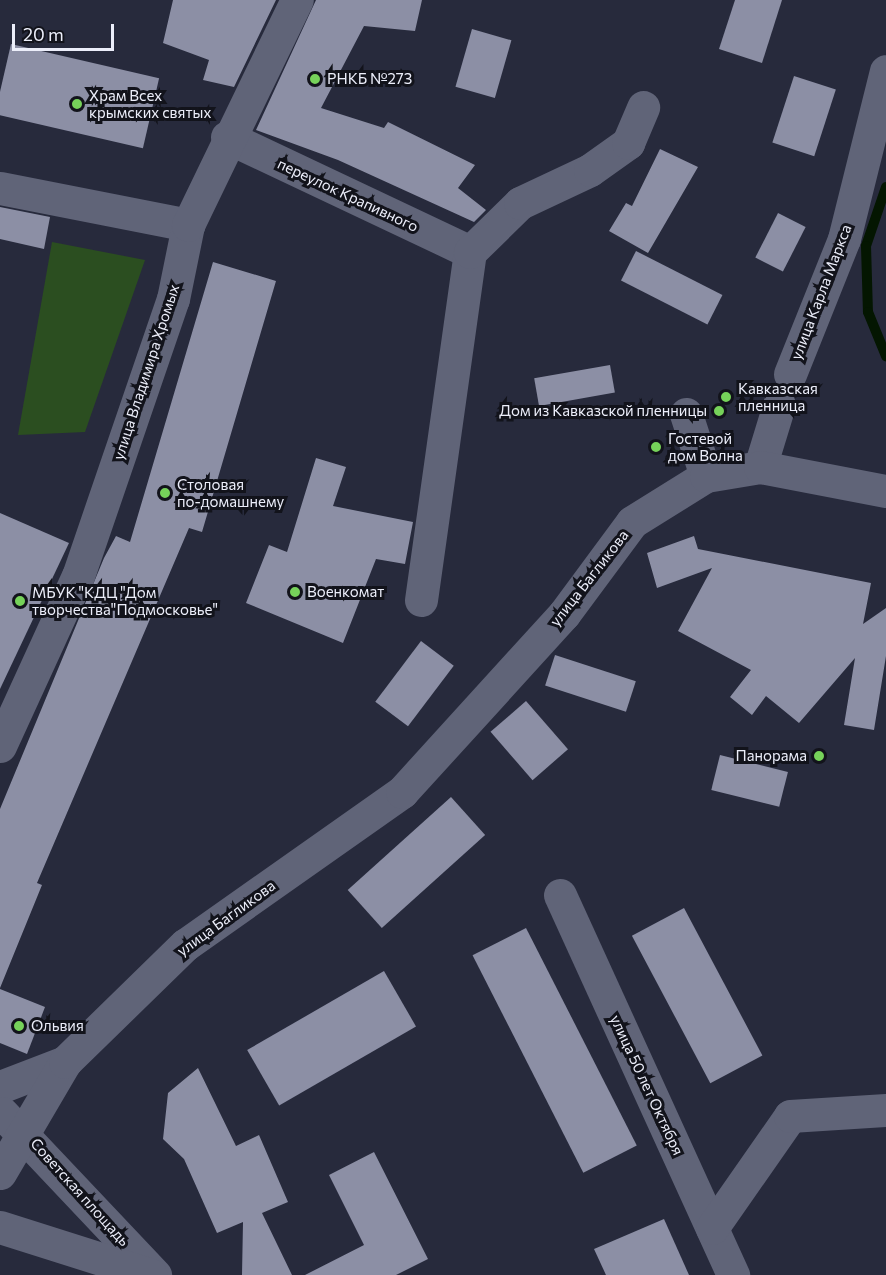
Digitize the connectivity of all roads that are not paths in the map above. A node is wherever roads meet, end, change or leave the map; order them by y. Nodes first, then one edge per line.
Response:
1 (297, 0) edge
2 (886, 71) edge
3 (642, 107) dead end
4 (227, 137) junction
5 (0, 188) edge
6 (188, 225) junction
7 (470, 252) junction
8 (790, 374) dead end
9 (778, 405) dead end
10 (686, 414) dead end
11 (760, 468) junction
12 (706, 476) junction
13 (886, 491) edge
14 (421, 600) dead end
15 (0, 746) edge
16 (560, 895) dead end
17 (65, 1062) junction
18 (1, 1103) edge
19 (886, 1110) edge
20 (27, 1134) junction
21 (0, 1173) edge
22 (0, 1227) edge
23 (712, 1228) junction
24 (153, 1275) edge
25 (733, 1275) edge

1 - 4 street, улица Владимира Хромых
2 - 8 street, улица Карла Маркса
3 - 7 street
4 - 6 street, улица Владимира Хромых
4 - 7 street, переулок Крапивного
5 - 6 street
6 - 15 street, улица Владимира Хромых
7 - 14 street
9 - 11 street
10 - 12 street
11 - 12 street, улица Багликова
11 - 13 street, улица Багликова
12 - 17 street, улица Багликова
16 - 23 street, улица 50 лет Октября
17 - 18 street, улица Багликова
17 - 20 street, улица Багликова
18 - 20 street, Советская площадь
18 - 21 street, Советская площадь
19 - 23 street
20 - 21 street, улица Багликова
20 - 24 street, Советская площадь
22 - 24 street, Советская площадь
23 - 25 street, улица 50 лет Октября

